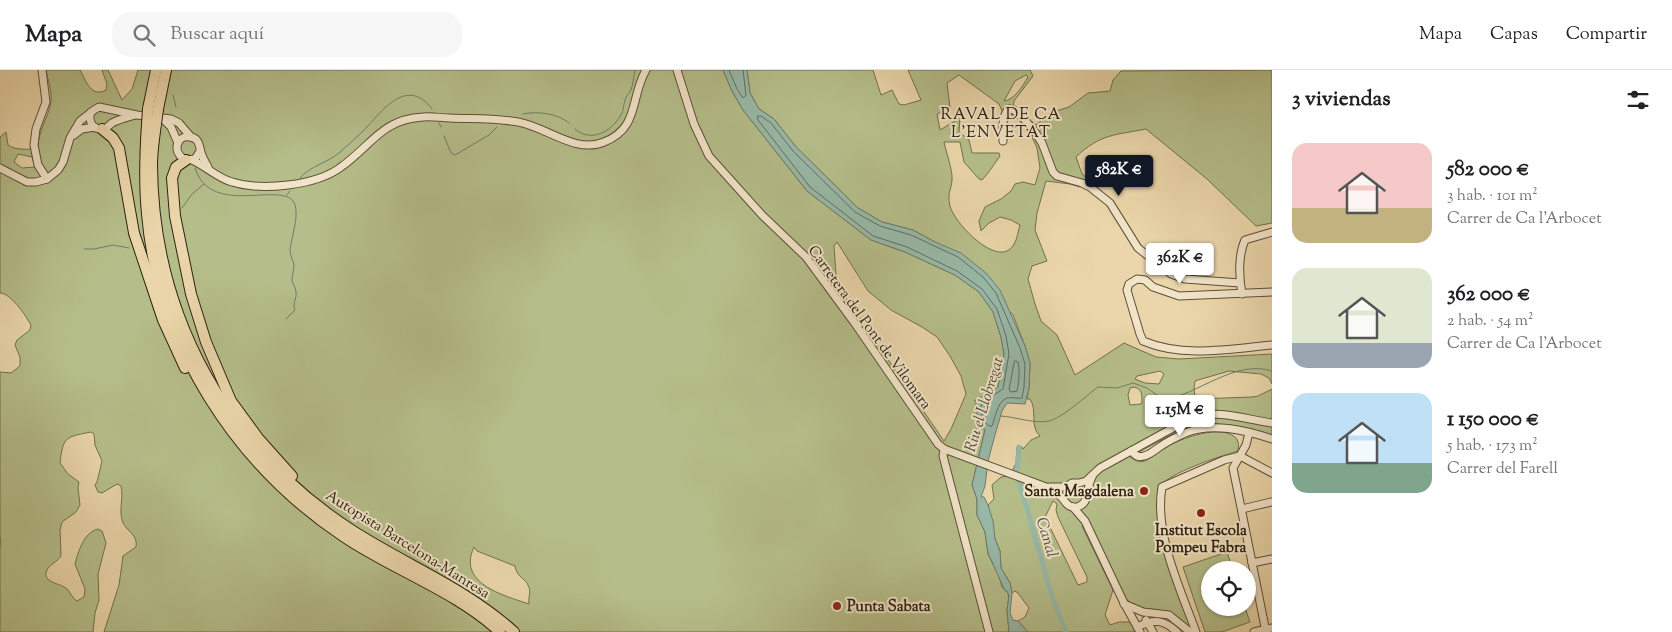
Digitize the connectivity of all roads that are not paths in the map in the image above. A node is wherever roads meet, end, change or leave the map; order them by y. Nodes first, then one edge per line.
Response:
1 (42, 70) edge
2 (156, 70) edge
3 (166, 70) edge
4 (646, 70) edge
5 (677, 70) edge
6 (108, 110) junction
7 (92, 112) junction
8 (137, 115) junction
9 (154, 117) junction
10 (102, 127) junction
11 (191, 137) junction
12 (70, 138) junction
13 (1003, 141) dead end
14 (178, 143) junction
15 (200, 151) junction
16 (189, 160) junction
17 (0, 168) edge
18 (209, 169) junction
19 (48, 179) junction
20 (1272, 232) edge
21 (1240, 283) junction
22 (1272, 292) edge
23 (1242, 294) junction
24 (1272, 345) edge
25 (1272, 423) edge
26 (1249, 433) junction
27 (1272, 440) edge
28 (946, 450) junction
29 (1131, 451) junction
30 (1240, 456) junction
31 (1272, 473) edge
32 (1092, 477) junction
33 (1079, 483) junction
34 (280, 487) junction
35 (1046, 487) junction
36 (1066, 487) junction
37 (1087, 492) junction
38 (1063, 499) junction
39 (1272, 503) edge
40 (315, 504) junction
41 (1084, 504) junction
42 (1073, 507) junction
43 (1242, 509) junction
44 (1085, 521) junction
45 (1272, 559) edge
46 (1252, 561) edge
47 (1256, 562) edge
48 (1256, 580) edge
49 (1124, 603) junction
50 (1143, 612) junction
51 (1132, 618) junction
52 (1147, 622) junction
53 (1138, 630) edge
54 (1268, 630) edge
55 (500, 632) edge
56 (514, 632) edge
57 (989, 632) edge
58 (1153, 632) edge
59 (1177, 632) edge
60 (1190, 632) edge
61 (1196, 632) edge
62 (1254, 632) edge

1 - 19 street
2 - 9 highway, Autopista Barcelona-Manresa
3 - 9 highway, Autopista Barcelona-Manresa
4 - 18 street
5 - 28 street, Carretera del Pont de Vilomara
6 - 7 street
6 - 8 street
6 - 10 street
7 - 10 street
7 - 12 street
8 - 9 street
8 - 10 street
9 - 11 street
9 - 14 street
9 - 34 highway, Autopista Barcelona-Manresa
9 - 40 highway, Autopista Barcelona-Manresa
10 - 12 street
10 - 34 highway
11 - 14 street
11 - 15 street
12 - 19 street
13 - 21 street
14 - 16 street
15 - 16 street
15 - 18 street
16 - 18 street
16 - 40 highway
17 - 19 street
20 - 21 street
21 - 23 street
22 - 23 street
23 - 24 street
25 - 29 street
26 - 27 street
26 - 29 street
26 - 30 street
28 - 35 street
28 - 57 street
29 - 32 street
30 - 31 street
30 - 43 street
30 - 61 street
32 - 33 street
32 - 37 street
33 - 36 street
33 - 37 street
34 - 55 highway, Autopista Barcelona-Manresa
35 - 36 street
35 - 38 street
36 - 38 street
37 - 41 street
38 - 42 street
39 - 43 street
40 - 56 highway, Autopista Barcelona-Manresa
41 - 42 street
41 - 44 street
42 - 44 street
43 - 46 street
44 - 49 street
45 - 47 street
48 - 54 street
49 - 50 street
49 - 51 street
50 - 51 street
50 - 52 street
50 - 60 street
51 - 53 street
52 - 53 street
52 - 58 street
52 - 59 street
54 - 62 street

